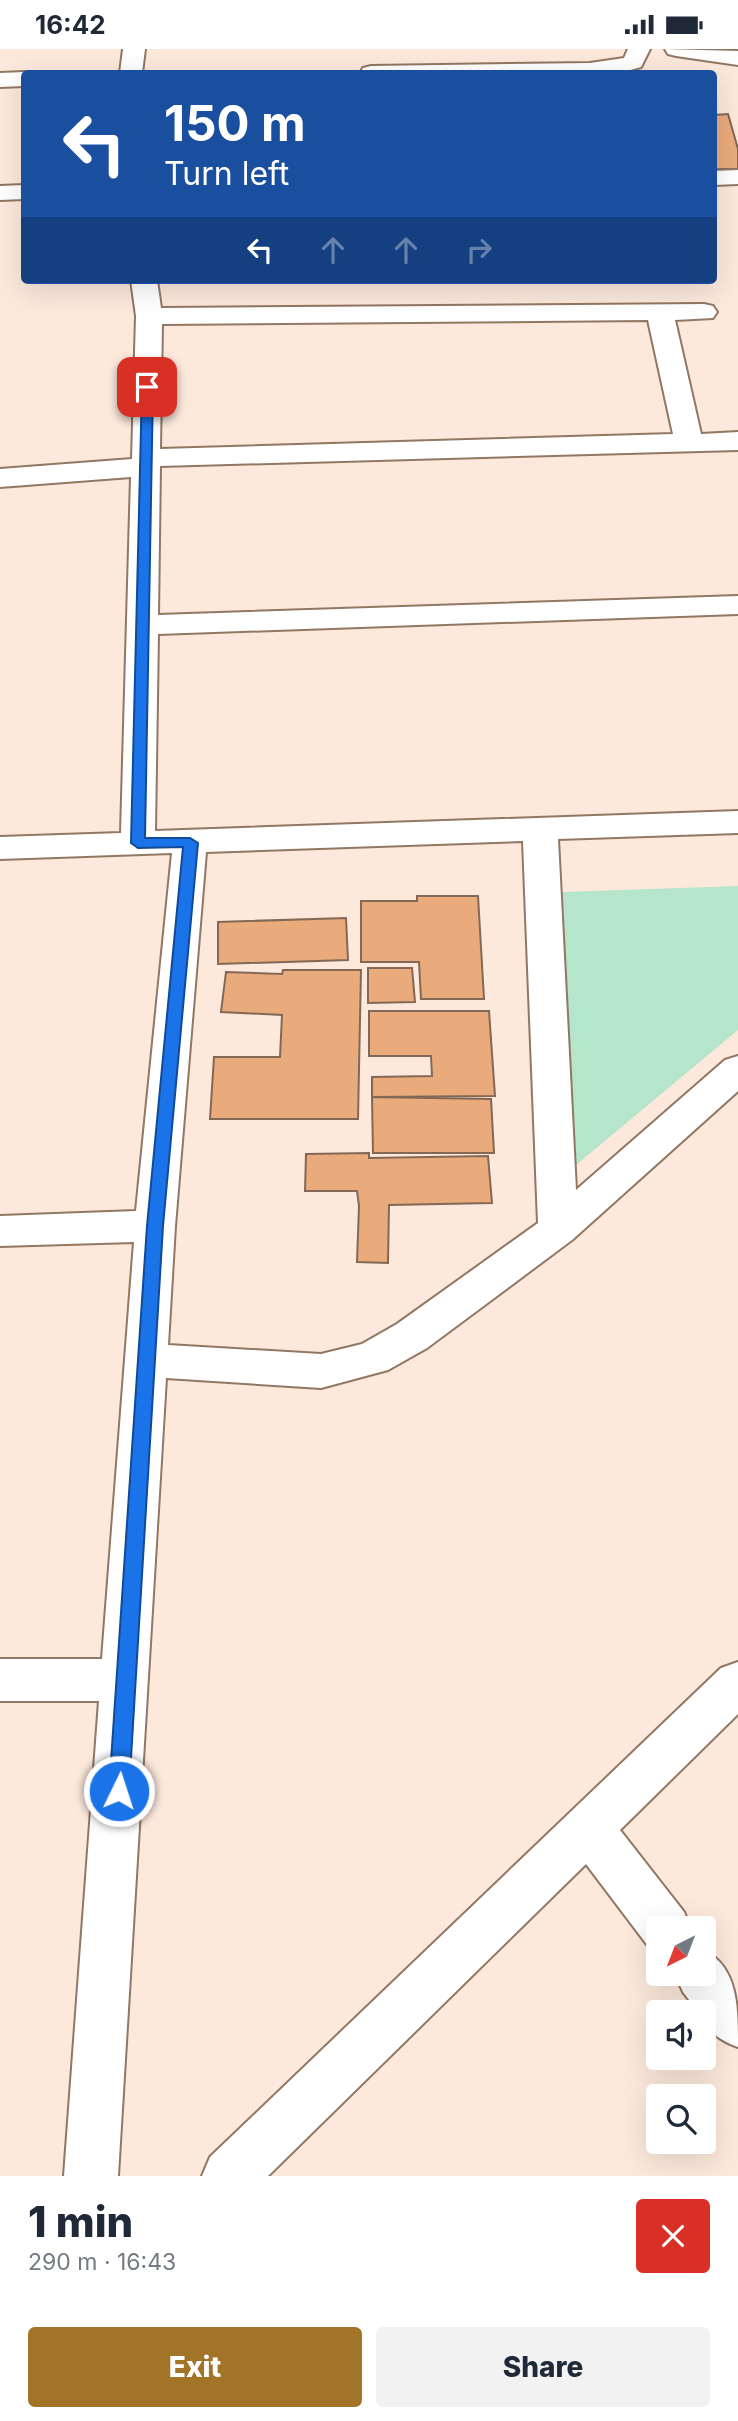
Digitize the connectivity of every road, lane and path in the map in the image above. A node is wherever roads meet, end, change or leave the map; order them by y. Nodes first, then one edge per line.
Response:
1 (134, 49) edge
2 (639, 49) edge
3 (676, 49) edge
4 (738, 58) edge
5 (131, 70) edge
6 (495, 70) edge
7 (21, 79) edge
8 (0, 80) edge
9 (717, 177) edge
10 (738, 177) edge
11 (21, 192) edge
12 (0, 193) edge
13 (145, 284) edge
14 (704, 312) dead end
15 (660, 313) junction
16 (149, 316) junction
17 (738, 441) edge
18 (689, 443) junction
19 (146, 463) junction
20 (0, 478) edge
21 (738, 605) edge
22 (143, 625) junction
23 (738, 822) edge
24 (540, 829) junction
25 (138, 843) junction
26 (190, 843) junction
27 (0, 848) edge
28 (738, 1069) edge
29 (155, 1226) junction
30 (558, 1229) junction
31 (0, 1231) edge
32 (146, 1360) junction
33 (0, 1680) edge
34 (126, 1681) junction
35 (738, 1683) edge
36 (588, 1828) junction
37 (656, 1916) edge
38 (710, 1986) edge
39 (738, 2022) edge
40 (92, 2176) edge
41 (229, 2176) edge

1 - 5 street
2 - 6 street
3 - 4 street
7 - 8 street
9 - 10 street
11 - 12 street
13 - 16 street
14 - 15 street
15 - 16 street
15 - 18 street
16 - 19 street
17 - 18 street
18 - 19 street
19 - 20 street
19 - 22 street
21 - 22 street
22 - 25 street
23 - 24 street
24 - 26 street
24 - 30 street
25 - 26 street
25 - 27 street
26 - 29 street
28 - 30 street
29 - 31 street
29 - 32 street
30 - 32 street
32 - 34 street
33 - 34 street
34 - 40 street
35 - 36 street
36 - 37 street
36 - 41 street
38 - 39 street

